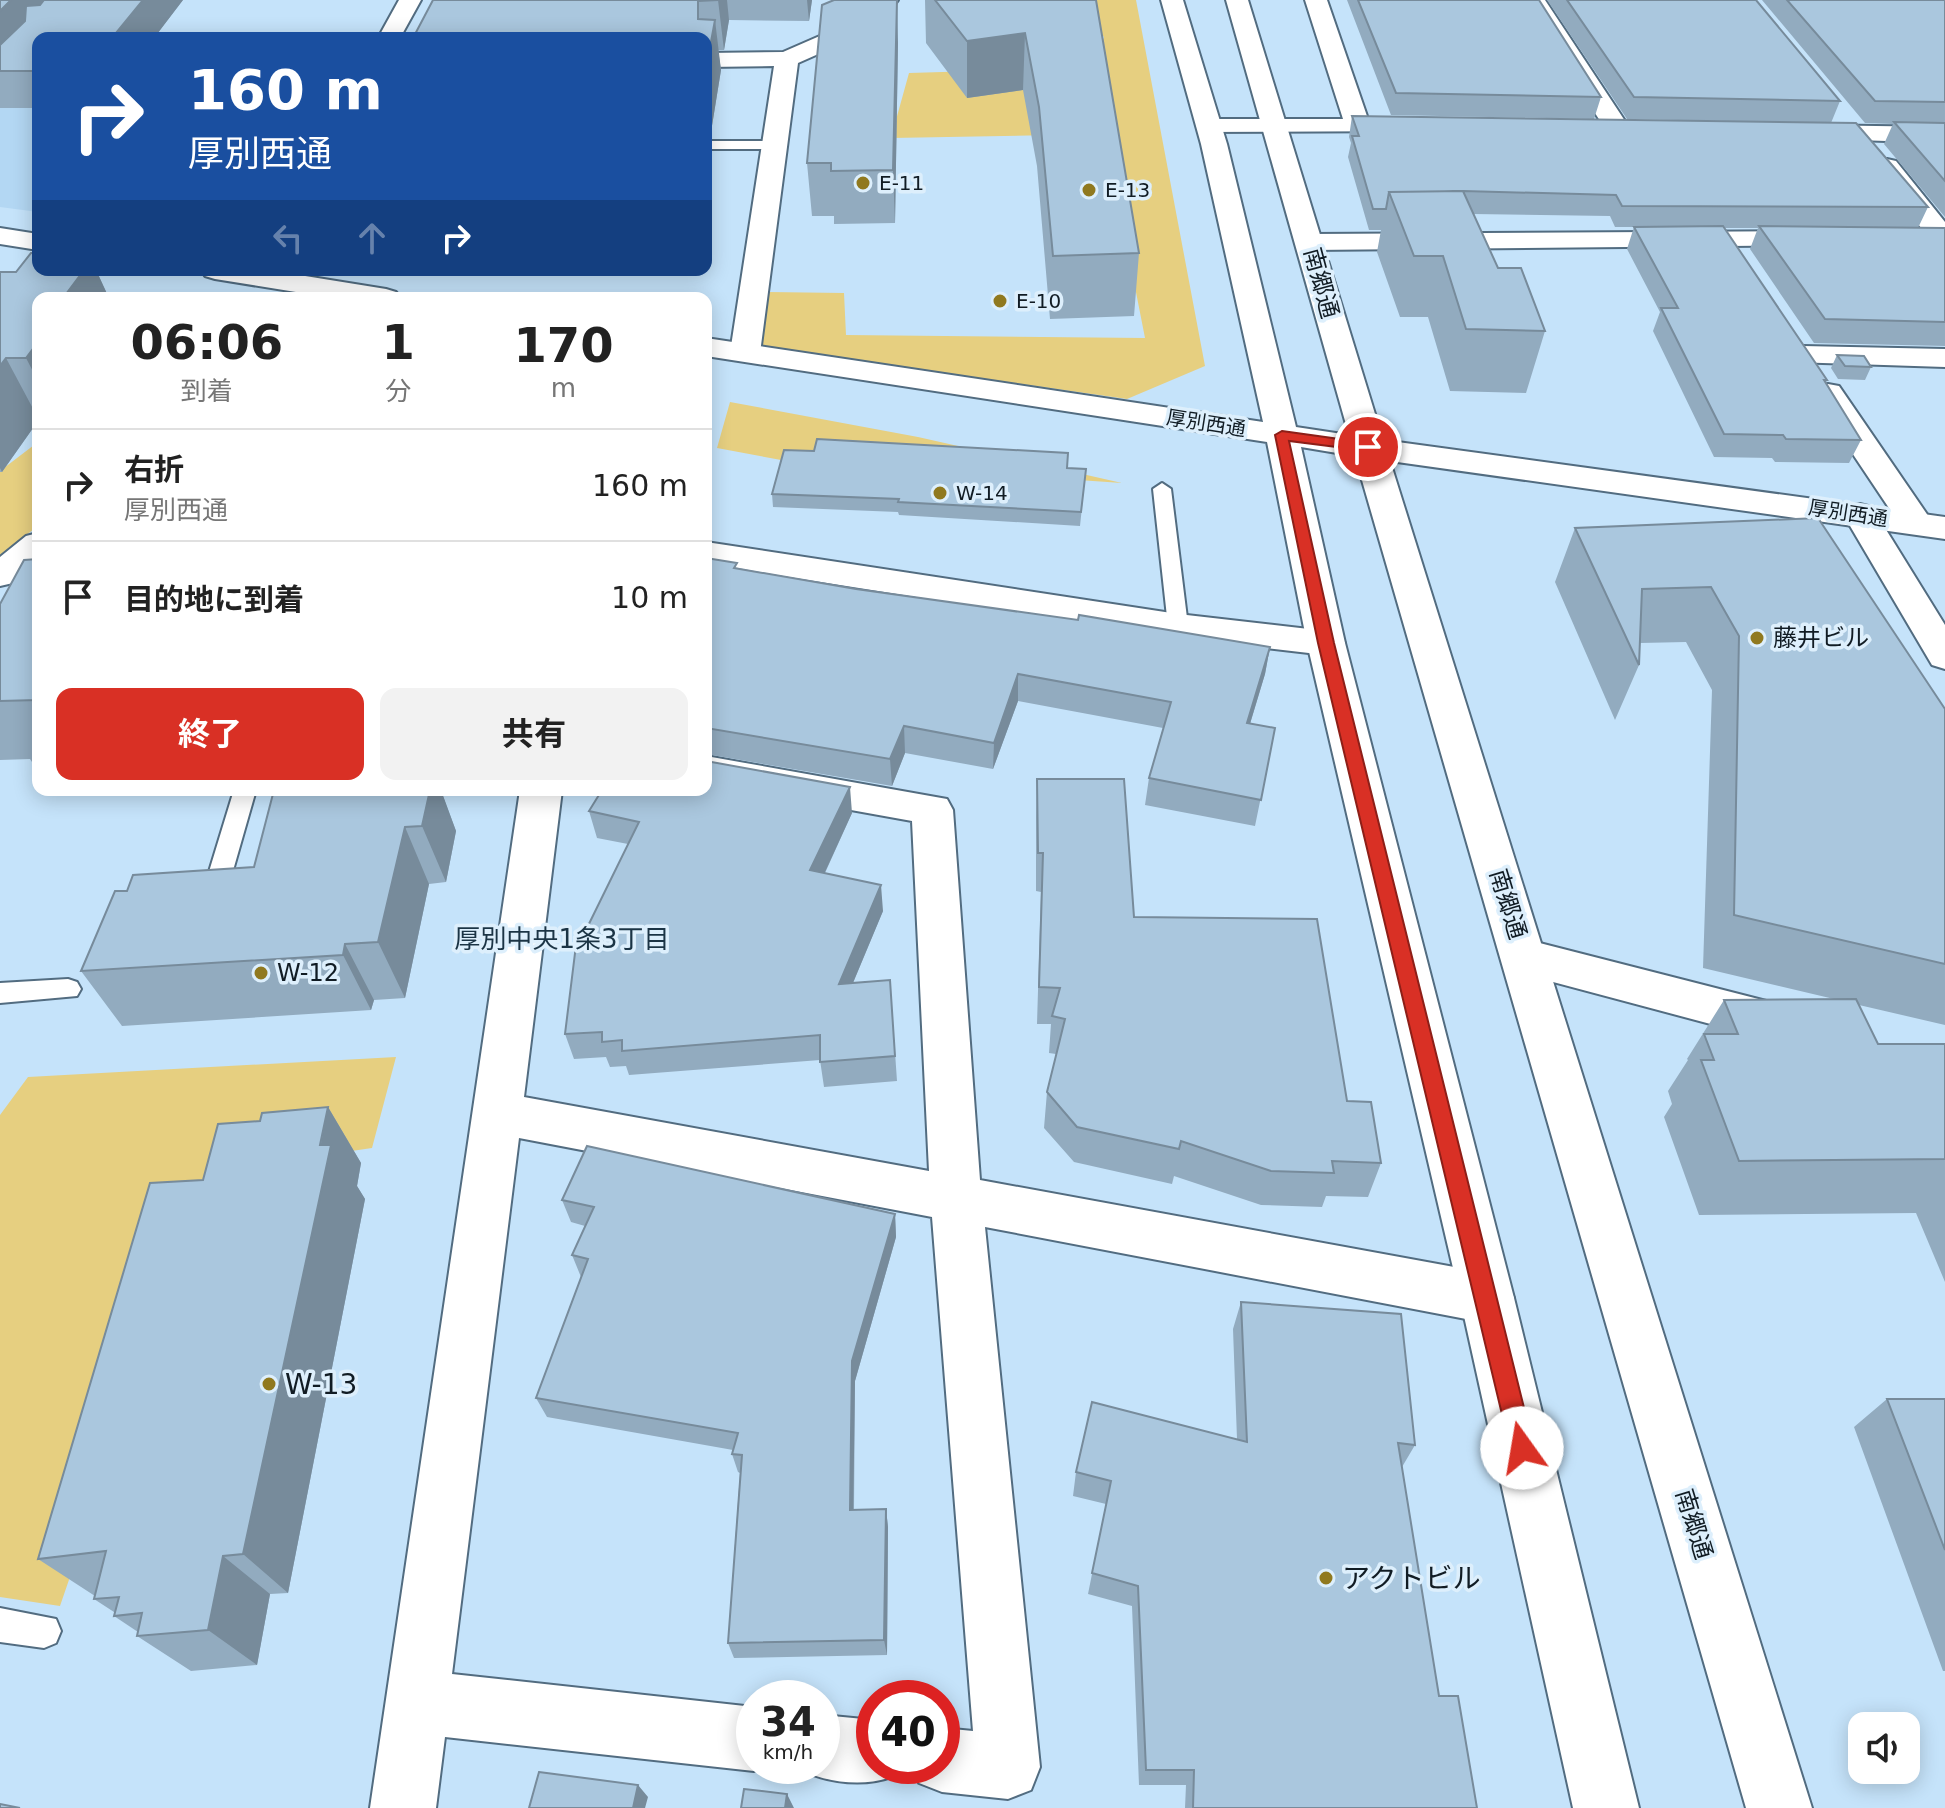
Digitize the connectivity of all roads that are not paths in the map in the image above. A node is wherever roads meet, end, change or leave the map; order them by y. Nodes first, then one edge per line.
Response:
1 (410, 0) edge
2 (887, 0) edge
3 (1172, 0) edge
4 (1237, 0) edge
5 (1316, 0) edge
6 (1534, 0) edge
7 (392, 32) edge
8 (787, 59) junction
9 (712, 60) edge
10 (1842, 112) edge
11 (1358, 125) junction
12 (1210, 127) junction
13 (1277, 127) junction
14 (1434, 127) edge
15 (1587, 129) edge
16 (1618, 130) junction
17 (1648, 131) edge
18 (1785, 133) edge
19 (1861, 134) junction
20 (1945, 135) edge
21 (712, 145) edge
22 (775, 145) junction
23 (0, 236) edge
24 (1724, 237) junction
25 (1835, 239) edge
26 (32, 241) edge
27 (1913, 241) edge
28 (1945, 241) edge
29 (1311, 242) junction
30 (1741, 263) edge
31 (236, 276) edge
32 (258, 282) edge
33 (338, 292) edge
34 (1785, 329) edge
35 (712, 348) edge
36 (745, 353) junction
37 (1803, 355) junction
38 (1945, 358) edge
39 (1282, 435) junction
40 (1368, 447) junction
41 (1162, 489) dead end
42 (1860, 514) junction
43 (1931, 526) edge
44 (32, 549) edge
45 (712, 554) edge
46 (0, 575) edge
47 (1178, 626) junction
48 (1326, 643) junction
49 (1945, 656) edge
50 (712, 771) edge
51 (243, 796) edge
52 (540, 796) edge
53 (216, 888) edge
54 (1524, 957) junction
55 (68, 989) dead end
56 (0, 993) edge
57 (1825, 1035) edge
58 (498, 1113) junction
59 (956, 1198) junction
60 (1487, 1298) junction
61 (0, 1625) edge
62 (44, 1631) dead end
63 (416, 1702) junction
64 (736, 1737) edge
65 (960, 1762) edge
66 (403, 1808) edge
67 (1606, 1808) edge
68 (1779, 1808) edge

1 - 7 street
2 - 8 street
3 - 12 street
4 - 13 street, 南郷通
5 - 11 street
6 - 16 street
8 - 9 street
8 - 22 street
10 - 19 street
11 - 13 street
11 - 14 street
12 - 13 street
12 - 39 street
13 - 29 street, 南郷通
15 - 16 street
16 - 17 street
18 - 19 street
19 - 20 street
19 - 28 street
21 - 22 lane
22 - 36 street
23 - 26 street
24 - 25 street
24 - 29 street
24 - 30 street
27 - 28 street
29 - 40 street, 南郷通
31 - 32 street
32 - 33 street
34 - 37 street
35 - 36 street, 厚別西通
36 - 39 street, 厚別西通
37 - 38 street
37 - 43 street
39 - 40 street, 厚別西通
39 - 48 street
40 - 42 street, 厚別西通
40 - 54 street, 南郷通
41 - 47 lane
42 - 43 street, 厚別西通
42 - 49 street
44 - 46 street
45 - 47 street
47 - 48 street
48 - 60 street
50 - 59 street
51 - 53 lane
52 - 58 street
54 - 57 street
54 - 68 street, 南郷通
55 - 56 lane
58 - 59 street
58 - 63 street
59 - 60 street
59 - 65 street
60 - 67 street
61 - 62 lane
63 - 64 street
63 - 66 street

